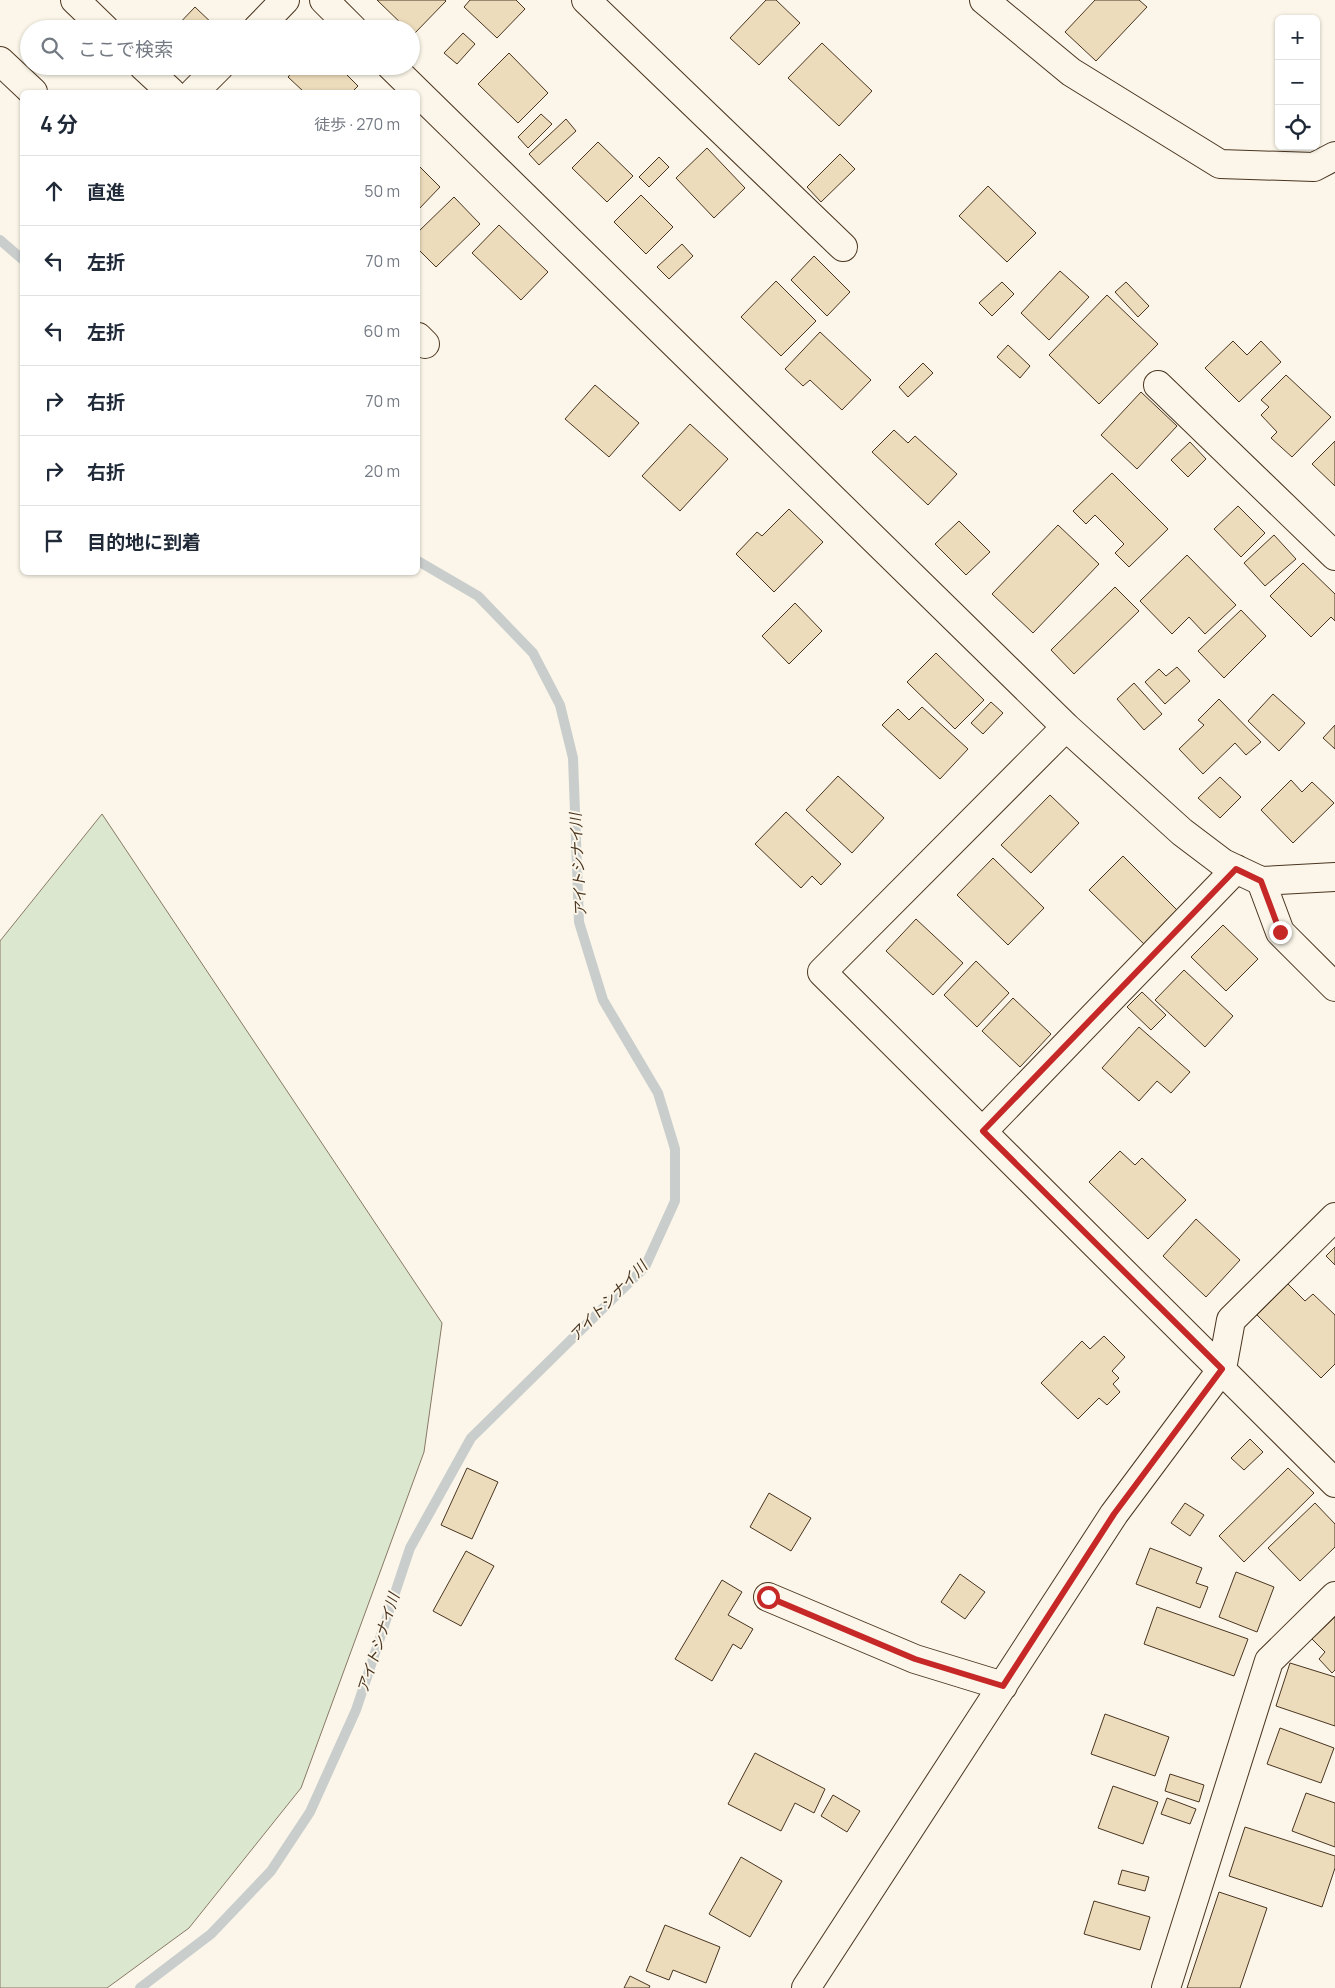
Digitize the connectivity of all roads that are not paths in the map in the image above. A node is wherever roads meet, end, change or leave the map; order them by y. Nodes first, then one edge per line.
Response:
1 (75, 0) edge
2 (285, 0) edge
3 (324, 0) edge
4 (586, 0) edge
5 (984, 0) edge
6 (96, 20) edge
7 (266, 20) edge
8 (344, 20) edge
9 (0, 61) edge
10 (152, 75) edge
11 (211, 75) edge
12 (400, 75) edge
13 (31, 90) edge
14 (168, 90) edge
15 (196, 90) edge
16 (416, 90) edge
17 (420, 94) edge
18 (1335, 156) edge
19 (843, 247) dead end
20 (1158, 384) dead end
21 (1335, 556) edge
22 (1066, 727) junction
23 (1236, 869) junction
24 (1335, 877) edge
25 (1261, 881) junction
26 (1335, 987) edge
27 (983, 1131) junction
28 (1335, 1217) edge
29 (1222, 1369) junction
30 (1335, 1483) edge
31 (1335, 1596) edge
32 (768, 1597) dead end
33 (1003, 1686) junction
34 (806, 1988) edge
35 (1166, 1988) edge

1 - 6 street
2 - 7 street
3 - 8 street
4 - 19 street
5 - 18 street
9 - 13 street
10 - 14 street
11 - 15 street
12 - 16 street
17 - 22 street
20 - 21 street
22 - 23 street
22 - 27 street
23 - 25 street
23 - 27 street
24 - 25 street
25 - 26 street
27 - 29 street
28 - 29 street
29 - 30 street
29 - 33 street
31 - 35 street
32 - 33 street
33 - 34 street

